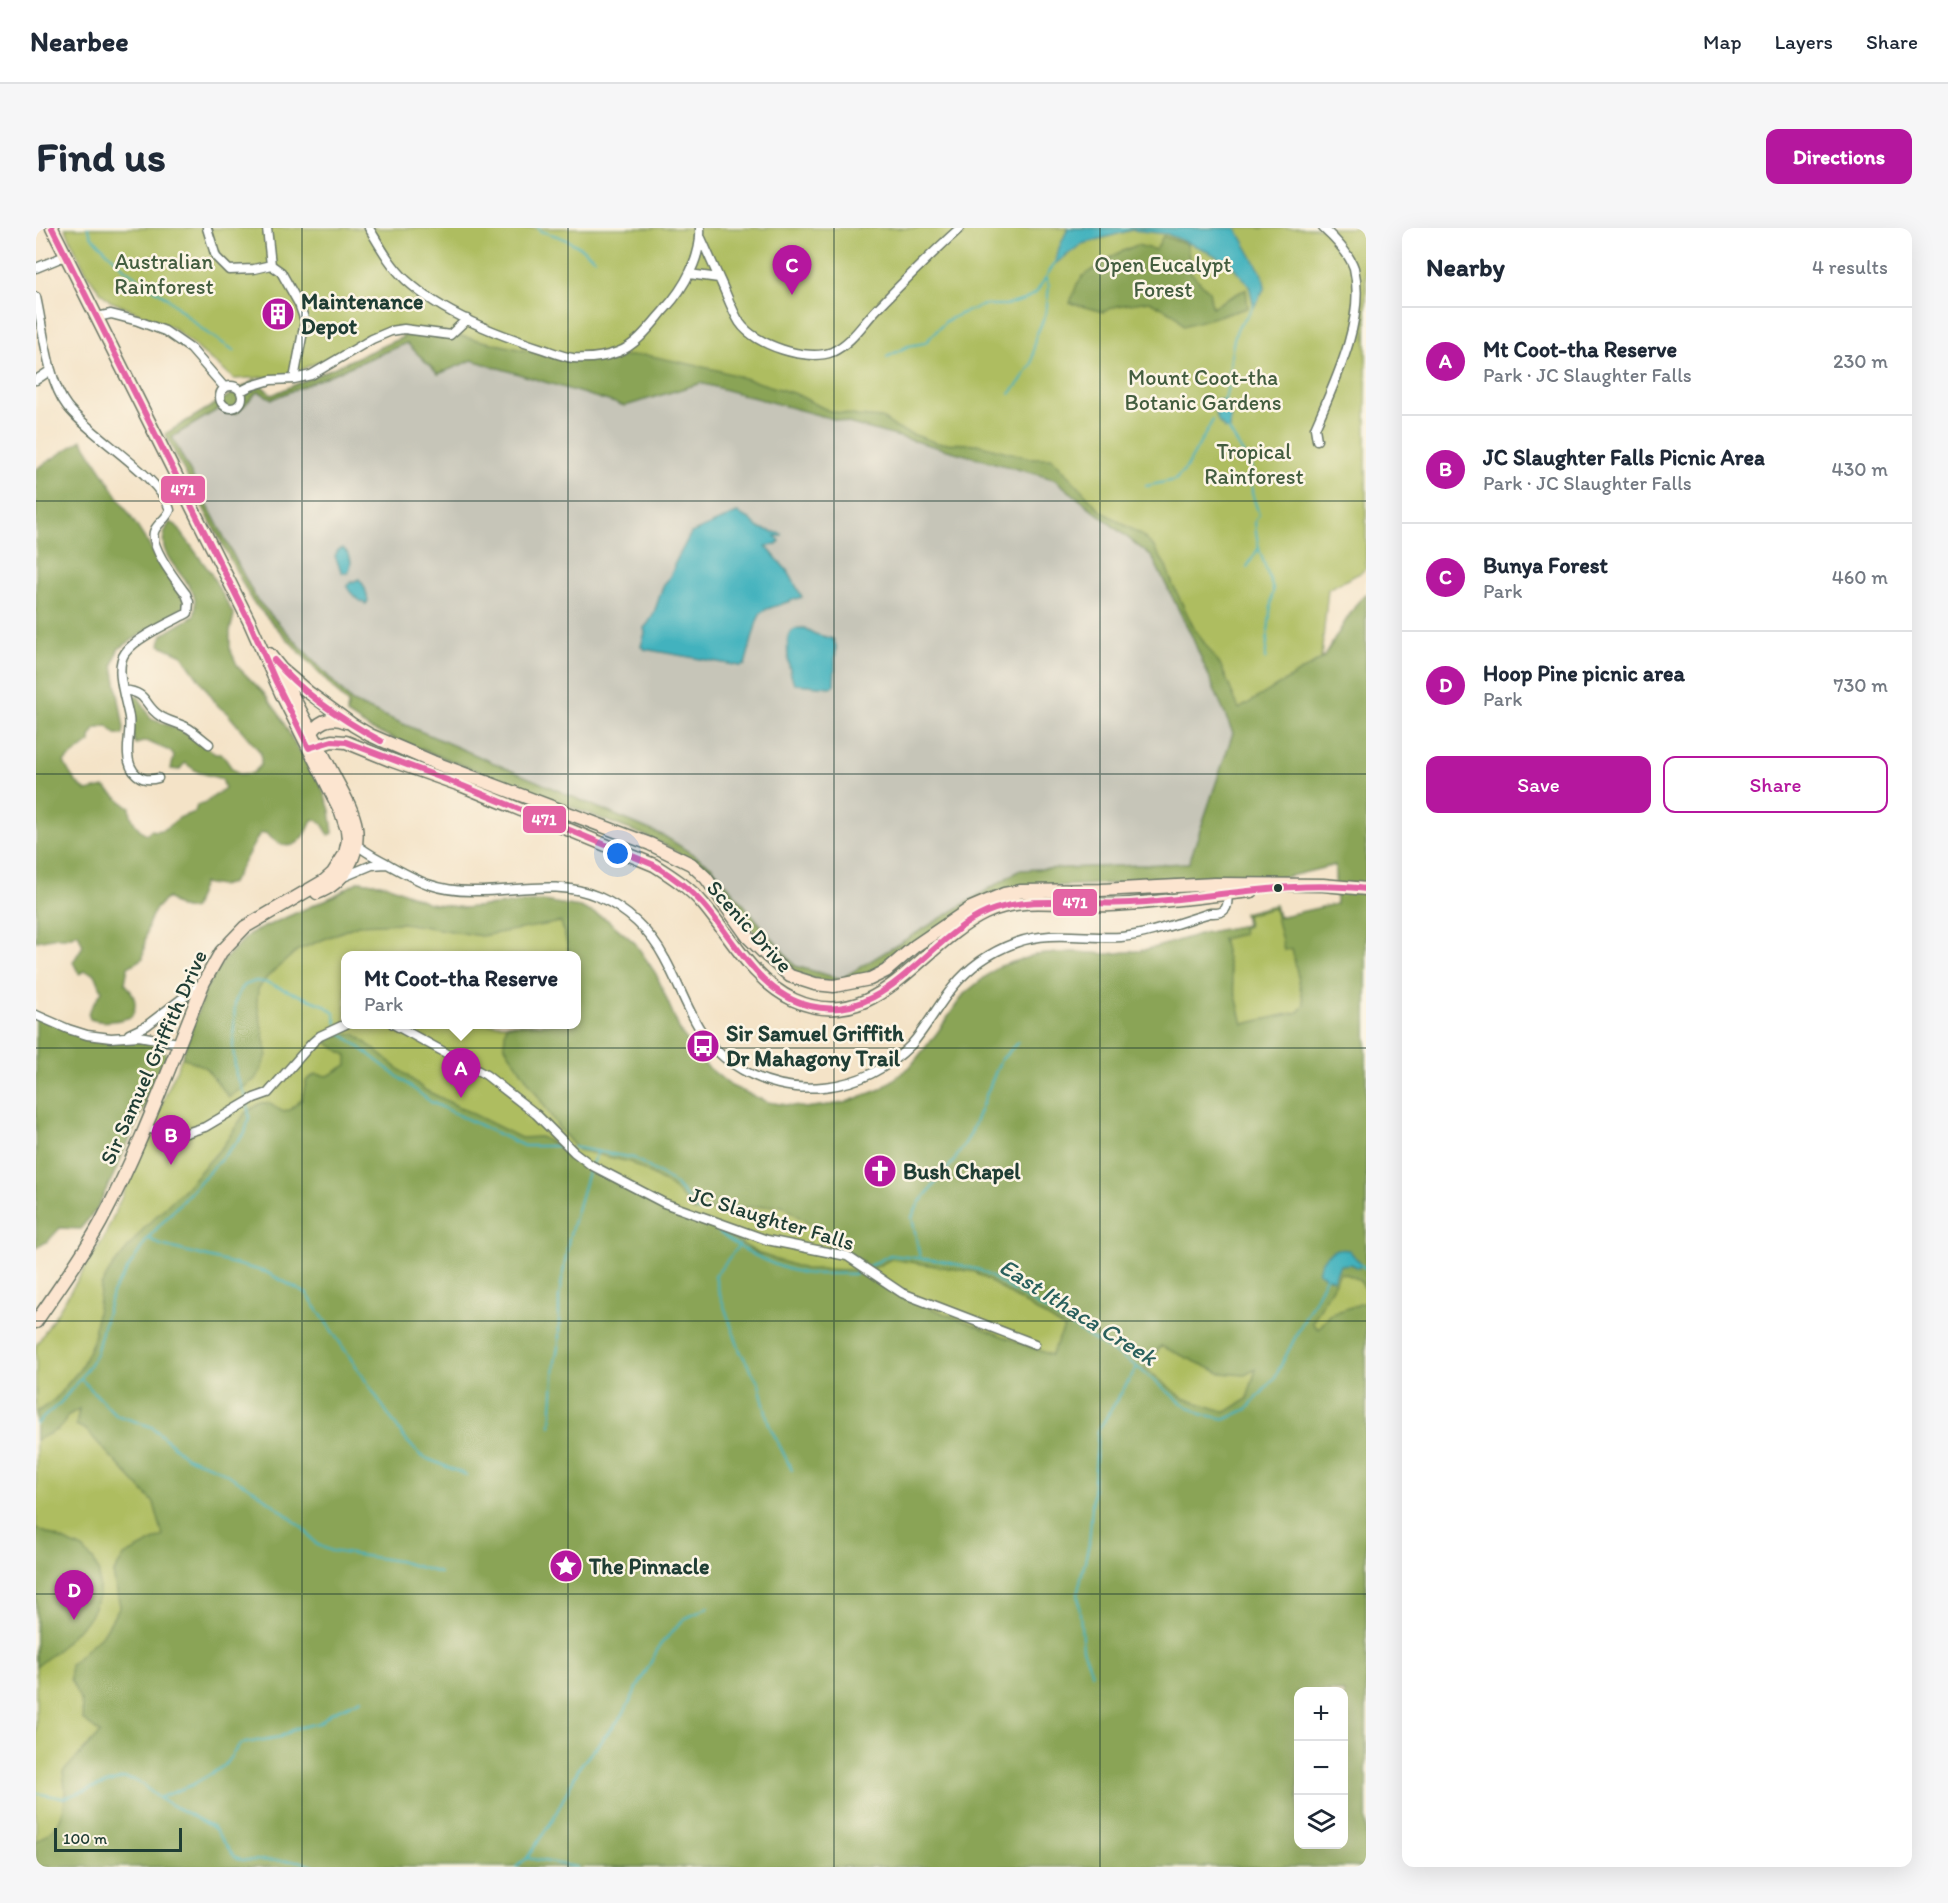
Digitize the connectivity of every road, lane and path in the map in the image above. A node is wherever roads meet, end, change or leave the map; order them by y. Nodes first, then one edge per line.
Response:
1 (52, 228) edge
2 (207, 228) edge
3 (267, 228) edge
4 (369, 228) edge
5 (960, 228) edge
6 (1323, 228) edge
7 (701, 233) edge
8 (65, 256) junction
9 (271, 265) junction
10 (36, 268) edge
11 (688, 274) junction
12 (719, 278) junction
13 (36, 297) edge
14 (96, 317) junction
15 (467, 319) junction
16 (51, 370) junction
17 (294, 379) junction
18 (36, 380) edge
19 (225, 388) junction
20 (241, 391) junction
21 (1317, 440) dead end
22 (250, 623) junction
23 (266, 649) junction
24 (123, 690) junction
25 (360, 730) junction
26 (312, 733) junction
27 (209, 744) dead end
28 (313, 746) junction
29 (159, 778) dead end
30 (352, 840) junction
31 (389, 865) junction
32 (339, 879) junction
33 (1215, 884) junction
34 (1288, 886) junction
35 (1366, 889) edge
36 (1227, 893) junction
37 (287, 903) junction
38 (204, 982) junction
39 (36, 1015) edge
40 (341, 1026) edge
41 (402, 1029) edge
42 (117, 1038) junction
43 (178, 1043) junction
44 (145, 1127) junction
45 (36, 1322) edge
46 (1035, 1344) dead end

1 - 8 main road
2 - 9 street
3 - 9 street
4 - 15 street
5 - 12 street
6 - 21 street
7 - 11 street
7 - 12 street
8 - 10 street
8 - 14 main road
9 - 17 street
11 - 12 street
11 - 15 street
13 - 16 street
14 - 19 street
14 - 22 main road
15 - 17 street
16 - 18 street
16 - 24 street
17 - 20 street
19 - 20 street
19 - 20 street
22 - 23 main road
22 - 28 main road
23 - 25 main road, Scenic Drive
23 - 26 main road
24 - 27 street
24 - 29 street
25 - 26 main road, Scenic Drive
25 - 33 main road, Scenic Drive
26 - 28 main road
28 - 30 main road
28 - 36 main road, Scenic Drive
30 - 31 street
30 - 32 main road
30 - 37 main road, Sir Samuel Griffith Drive
31 - 32 street
31 - 36 street
32 - 37 main road
33 - 34 main road
33 - 36 main road
34 - 35 main road
34 - 36 main road
37 - 38 main road, Sir Samuel Griffith Drive
38 - 42 street
38 - 43 main road, Sir Samuel Griffith Drive
39 - 42 street
40 - 44 street
41 - 46 street, JC Slaughter Falls
42 - 43 street
43 - 44 main road, Sir Samuel Griffith Drive
44 - 45 main road, Sir Samuel Griffith Drive

